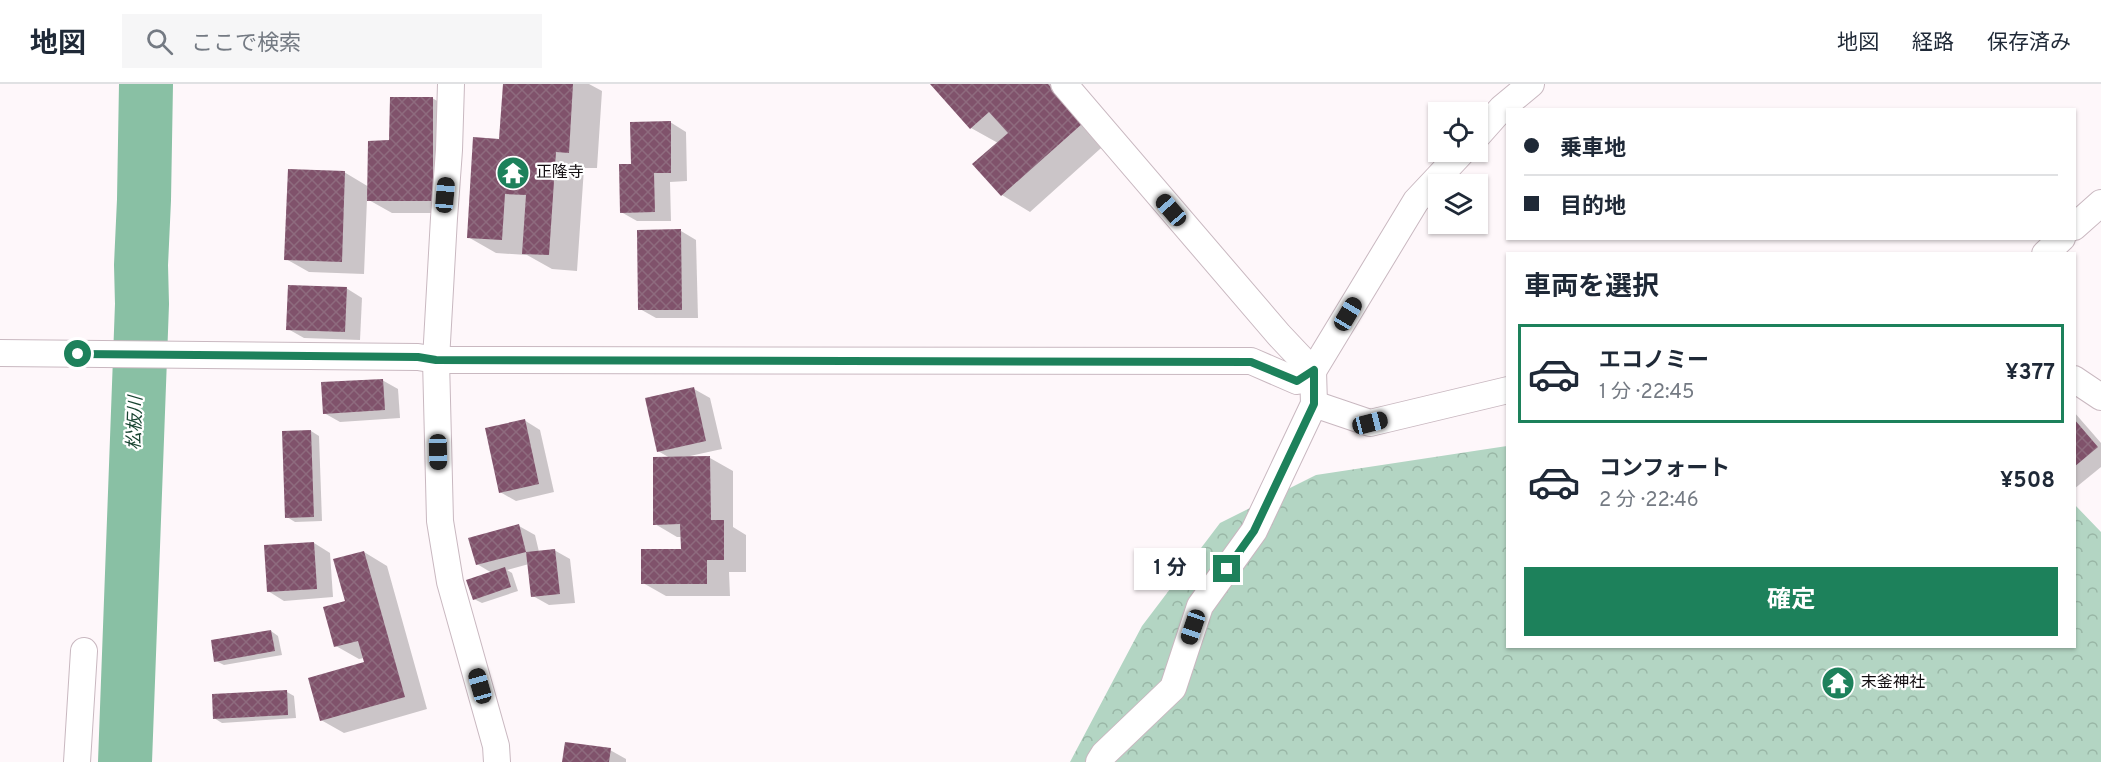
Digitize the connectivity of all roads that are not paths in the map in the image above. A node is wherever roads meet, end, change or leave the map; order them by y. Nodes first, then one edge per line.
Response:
1 (451, 84) edge
2 (1064, 84) edge
3 (1531, 84) edge
4 (1488, 124) edge
5 (1453, 162) edge
6 (2101, 203) edge
7 (2076, 225) edge
8 (2060, 240) edge
9 (2047, 252) edge
10 (0, 352) edge
11 (436, 360) junction
12 (1314, 370) junction
13 (2076, 380) edge
14 (1506, 390) edge
15 (2101, 397) edge
16 (1314, 404) junction
17 (84, 651) dead end
18 (77, 762) edge
19 (497, 762) edge
20 (1099, 762) edge

1 - 11 street
2 - 12 street
3 - 4 street
5 - 12 street
6 - 7 street
8 - 9 street
10 - 11 street
11 - 12 street
11 - 19 street
12 - 16 street
13 - 15 street
14 - 16 street
16 - 20 street
17 - 18 street

